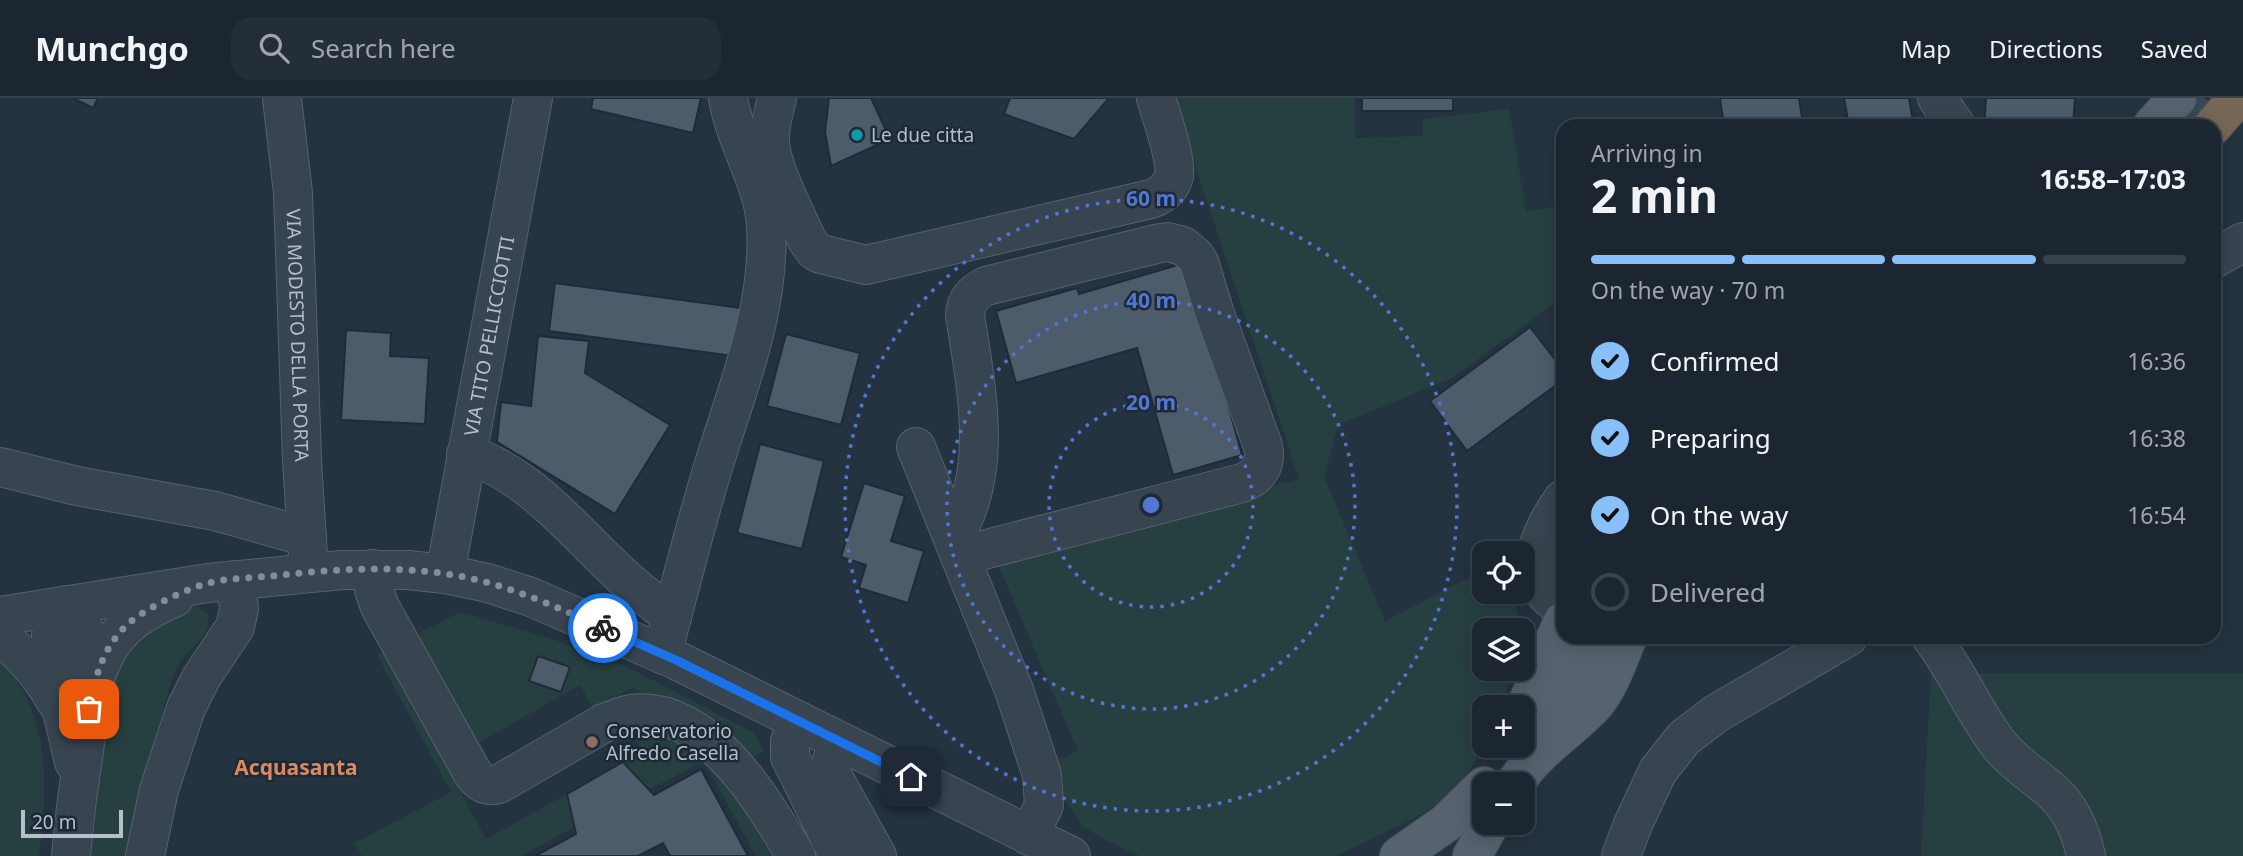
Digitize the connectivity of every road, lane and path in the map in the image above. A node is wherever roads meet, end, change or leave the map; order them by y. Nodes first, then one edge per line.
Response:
1 (282, 98) edge
2 (533, 98) edge
3 (728, 98) edge
4 (777, 98) edge
5 (1156, 98) edge
6 (1937, 98) edge
7 (1968, 98) edge
8 (2162, 98) edge
9 (2177, 98) edge
10 (2237, 98) edge
11 (1951, 119) edge
12 (1966, 119) edge
13 (2149, 119) edge
14 (2158, 119) edge
15 (2219, 119) edge
16 (2243, 242) edge
17 (2221, 255) edge
18 (916, 447) dead end
19 (467, 454) junction
20 (0, 467) edge
21 (1556, 511) edge
22 (957, 547) junction
23 (308, 555) junction
24 (373, 569) junction
25 (445, 574) junction
26 (222, 582) junction
27 (1556, 603) edge
28 (67, 605) junction
29 (0, 616) edge
30 (672, 617) junction
31 (0, 637) edge
32 (1556, 637) edge
33 (1578, 644) edge
34 (1587, 644) edge
35 (1625, 644) edge
36 (1836, 644) edge
37 (1935, 644) edge
38 (662, 654) junction
39 (1571, 675) junction
40 (1531, 695) edge
41 (77, 717) junction
42 (794, 737) junction
43 (841, 742) junction
44 (1516, 766) edge
45 (743, 777) junction
46 (1472, 798) edge
47 (1029, 835) junction
48 (1484, 835) edge
49 (71, 856) edge
50 (145, 856) edge
51 (796, 856) edge
52 (839, 856) edge
53 (877, 856) edge
54 (1071, 856) edge
55 (1399, 856) edge
56 (1472, 856) edge
57 (1621, 856) edge
58 (2086, 856) edge

1 - 23 street, VIA MODESTO DELLA PORTA
2 - 19 street, VIA TITO PELLICCIOTTI
3 - 30 street
4 - 5 street
6 - 11 street
7 - 12 street
8 - 13 main road
9 - 14 main road
10 - 15 highway
16 - 17 street
18 - 22 street
19 - 25 street, VIA TITO PELLICCIOTTI
19 - 30 street
20 - 23 street
21 - 27 street
22 - 22 street
22 - 47 street
23 - 24 street
23 - 26 street
24 - 25 street
24 - 45 street
25 - 38 street
26 - 28 street
26 - 41 street
26 - 50 street
28 - 29 street
28 - 41 street
30 - 38 street
31 - 41 street
32 - 40 main road
33 - 39 street
34 - 39 main road
35 - 44 main road
36 - 57 street
37 - 58 street
38 - 42 street
39 - 44 main road
41 - 49 street
42 - 43 street
42 - 45 street
42 - 52 street
43 - 47 street
43 - 53 street
45 - 51 street
46 - 55 main road
47 - 54 street
48 - 56 main road

